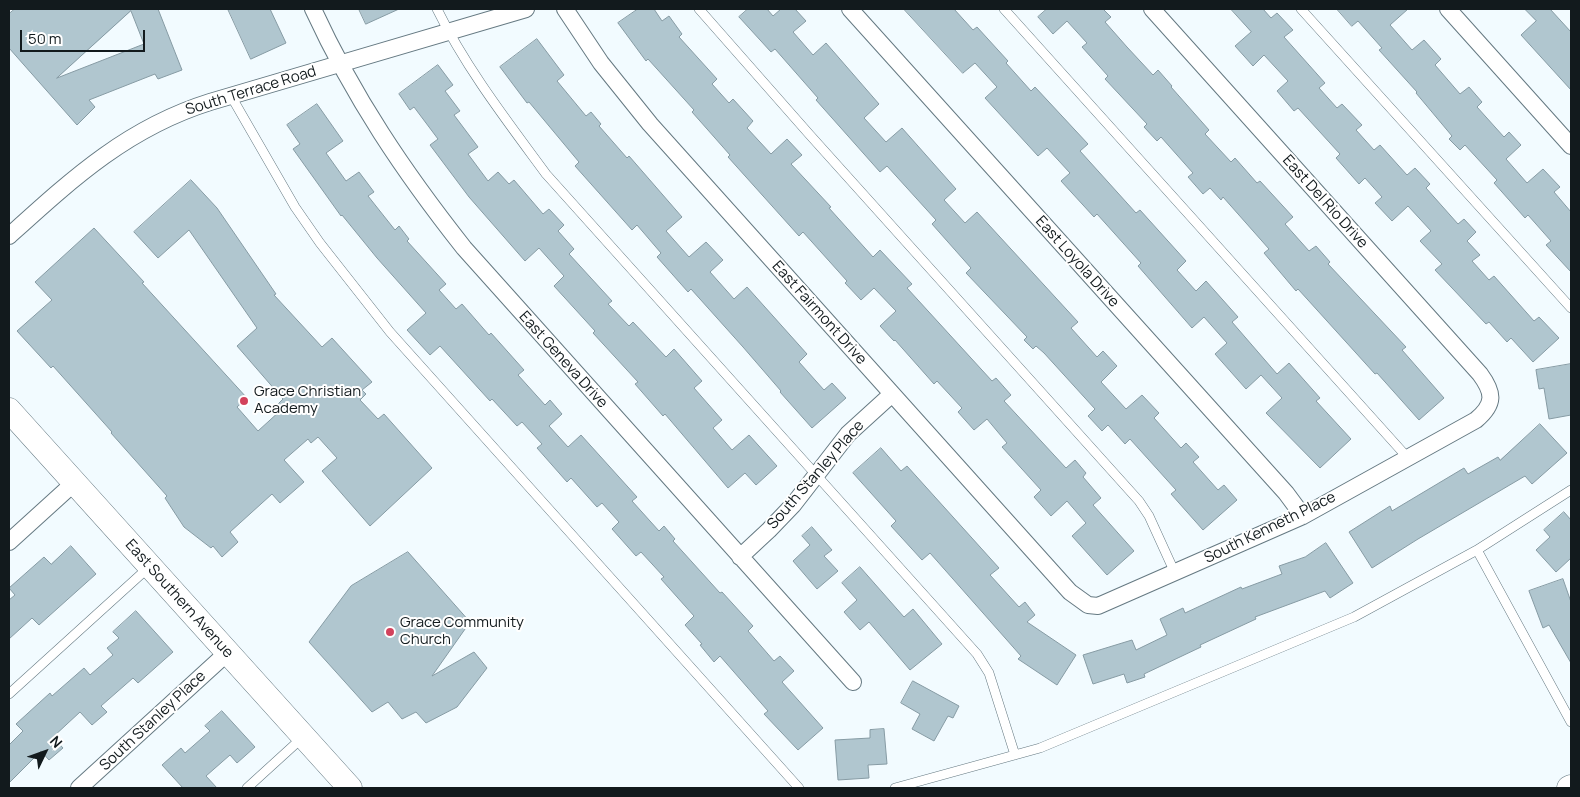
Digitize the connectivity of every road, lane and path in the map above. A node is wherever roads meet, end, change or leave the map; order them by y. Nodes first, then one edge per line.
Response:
1 (313, 9) edge
2 (437, 9) edge
3 (526, 9) edge
4 (564, 9) edge
5 (700, 9) edge
6 (850, 9) edge
7 (1004, 9) edge
8 (1152, 9) edge
9 (1302, 9) edge
10 (1448, 9) edge
11 (448, 31) junction
12 (340, 63) junction
13 (231, 96) junction
14 (1571, 146) edge
15 (9, 236) edge
16 (1571, 308) edge
17 (892, 394) junction
18 (1491, 399) joint
19 (9, 410) edge
20 (1407, 457) junction
21 (816, 475) junction
22 (74, 482) junction
23 (1571, 490) edge
24 (1303, 516) junction
25 (9, 542) edge
26 (1476, 550) junction
27 (740, 557) junction
28 (149, 567) junction
29 (1174, 573) junction
30 (1088, 605) joint
31 (227, 653) junction
32 (853, 682) dead end
33 (9, 694) edge
34 (1571, 722) edge
35 (303, 737) junction
36 (1014, 755) junction
37 (79, 788) edge
38 (247, 788) edge
39 (350, 788) edge
40 (799, 788) edge
41 (895, 788) edge

1 - 12 street, East Geneva Drive
2 - 11 lane
3 - 11 street, South Terrace Road
4 - 17 street, East Fairmont Drive
5 - 29 lane
6 - 24 street, East Loyola Drive
7 - 20 lane
8 - 18 street, East Del Rio Drive
9 - 16 lane
10 - 14 street
11 - 12 street, South Terrace Road
11 - 21 lane
12 - 13 street, South Terrace Road
12 - 27 street, East Geneva Drive
13 - 15 street, South Terrace Road
13 - 40 lane
17 - 21 street, South Stanley Place
17 - 30 street, East Fairmont Drive
18 - 20 street, South Kenneth Place
19 - 22 main road, East Southern Avenue
20 - 24 street, South Kenneth Place
21 - 27 street, South Stanley Place
21 - 36 lane
22 - 25 street
22 - 28 main road, East Southern Avenue
23 - 26 lane
24 - 29 street, South Kenneth Place
26 - 34 lane
26 - 36 lane
27 - 32 street, East Geneva Drive
28 - 31 main road, East Southern Avenue
28 - 33 lane
29 - 30 street, South Kenneth Place
31 - 35 main road, East Southern Avenue
31 - 37 street, South Stanley Place
35 - 38 lane
35 - 39 main road, East Southern Avenue
36 - 41 lane

